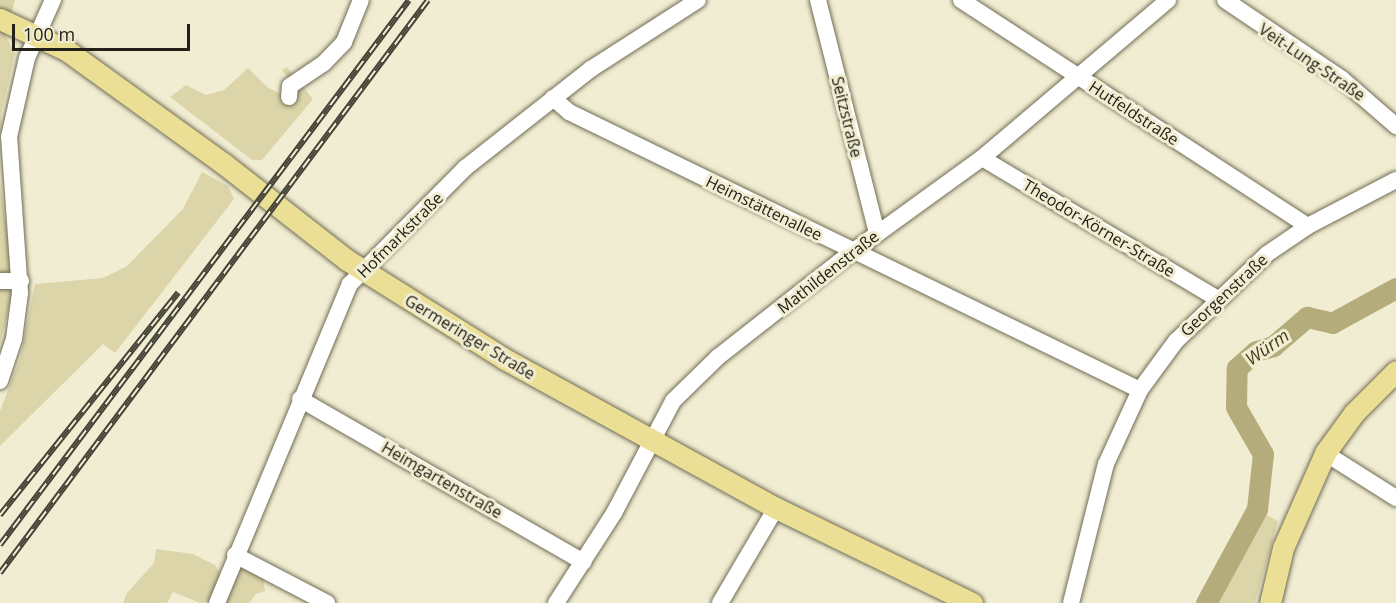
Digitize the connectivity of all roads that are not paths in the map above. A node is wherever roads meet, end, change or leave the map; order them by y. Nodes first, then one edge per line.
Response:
1 (53, 0) edge
2 (361, 0) edge
3 (698, 0) edge
4 (818, 0) edge
5 (961, 0) edge
6 (1168, 0) edge
7 (1225, 0) edge
8 (0, 19) edge
9 (37, 33) junction
10 (1080, 78) junction
11 (289, 97) dead end
12 (553, 98) junction
13 (1396, 126) edge
14 (982, 158) junction
15 (1396, 180) edge
16 (1308, 226) junction
17 (877, 234) junction
18 (852, 252) junction
19 (365, 272) junction
20 (0, 281) edge
21 (21, 281) junction
22 (1216, 298) junction
23 (1396, 371) edge
24 (0, 381) edge
25 (1140, 390) junction
26 (300, 399) junction
27 (649, 441) junction
28 (1325, 453) junction
29 (1396, 498) edge
30 (776, 508) junction
31 (235, 555) junction
32 (584, 562) junction
33 (948, 598) edge
34 (217, 603) edge
35 (327, 603) edge
36 (556, 603) edge
37 (720, 603) edge
38 (972, 603) edge
39 (1071, 603) edge
40 (1270, 603) edge

1 - 9 street
2 - 11 street
3 - 12 street, Hofmarkstraße
4 - 17 street, Seitzstraße
5 - 10 street, Hutfeldstraße
6 - 10 street, Mathildenstraße
7 - 13 street, Veit-Lung-Straße
8 - 9 main road, Germeringer Straße
9 - 19 main road, Germeringer Straße
9 - 21 street
10 - 14 street, Mathildenstraße
10 - 16 street, Hutfeldstraße
12 - 18 street, Heimstättenallee
12 - 19 street, Hofmarkstraße
14 - 17 street, Mathildenstraße
14 - 22 street, Theodor-Körner-Straße
15 - 16 street, Georgenstraße
16 - 22 street, Georgenstraße
17 - 18 street, Mathildenstraße
18 - 25 street, Heimstättenallee
18 - 27 street, Mathildenstraße
19 - 26 street, Hofmarkstraße
19 - 27 main road, Germeringer Straße
20 - 21 street
21 - 24 street
22 - 25 street, Georgenstraße
23 - 28 main road
25 - 39 street, Georgenstraße
26 - 31 street, Hofmarkstraße
26 - 32 street, Heimgartenstraße
27 - 30 main road, Germeringer Straße
27 - 32 street, Mathildenstraße
28 - 29 street
28 - 40 main road
30 - 33 main road, Germeringer Straße
30 - 37 street
31 - 34 street, Hofmarkstraße
31 - 35 street
32 - 36 street, Mathildenstraße
33 - 38 main road, Germeringer Straße

